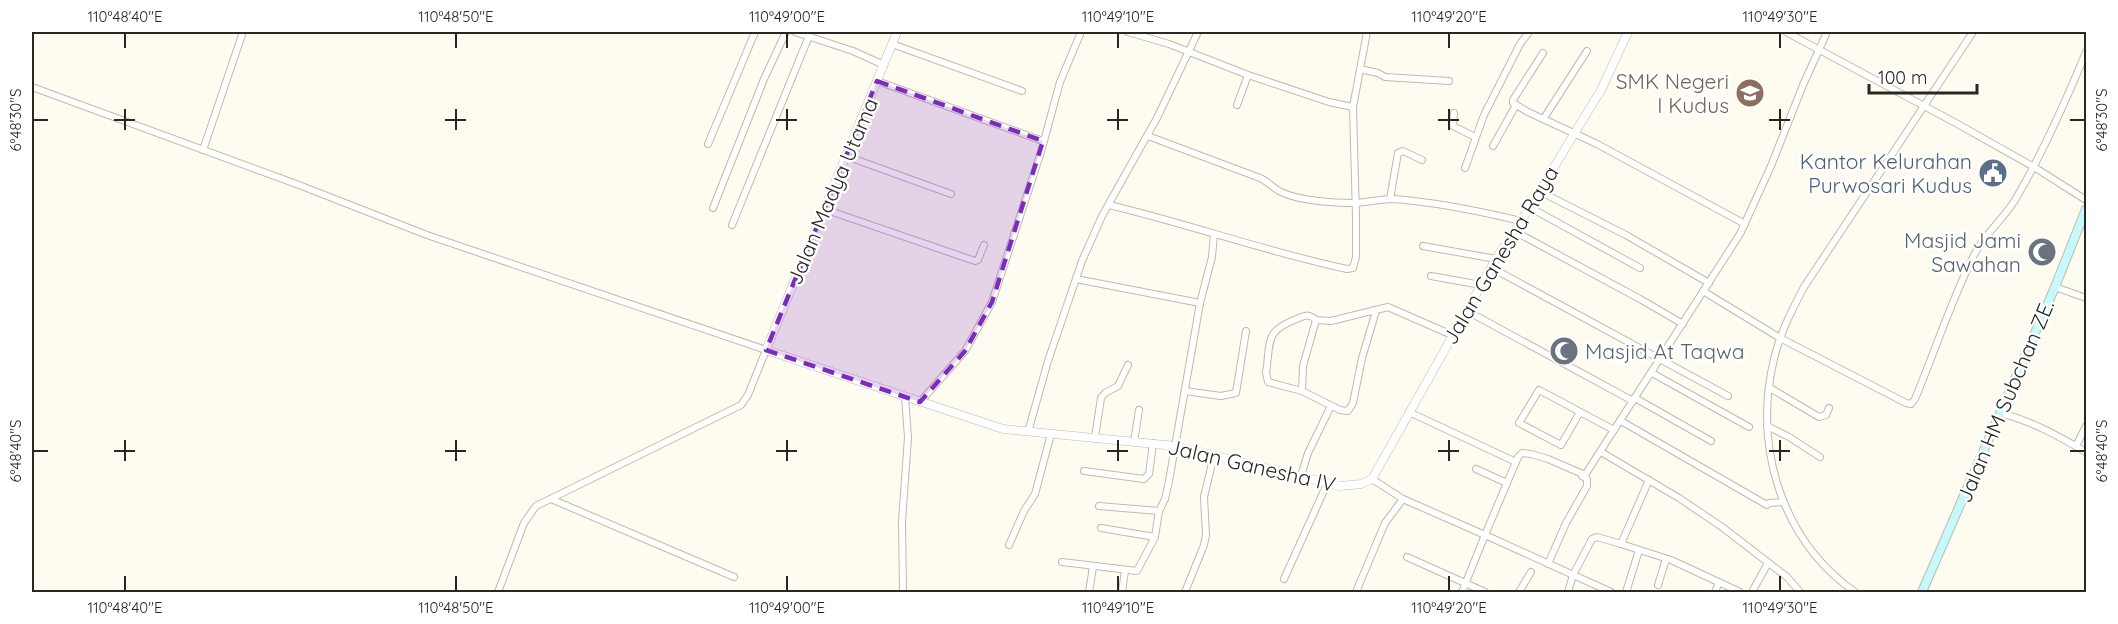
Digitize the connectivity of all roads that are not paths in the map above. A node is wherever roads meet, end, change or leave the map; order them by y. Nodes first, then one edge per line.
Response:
1 (243, 32) edge
2 (755, 32) edge
3 (786, 32) edge
4 (795, 32) edge
5 (897, 32) edge
6 (1082, 32) edge
7 (1128, 32) edge
8 (1198, 32) edge
9 (1367, 32) edge
10 (1529, 32) edge
11 (1628, 32) edge
12 (1786, 32) edge
13 (1827, 32) edge
14 (1973, 32) edge
15 (809, 36) junction
16 (892, 44) junction
17 (1819, 50) junction
18 (1587, 51) dead end
19 (1189, 52) junction
20 (2086, 52) edge
21 (1543, 53) dead end
22 (884, 65) junction
23 (1360, 69) junction
24 (1248, 75) junction
25 (877, 81) junction
26 (1449, 81) dead end
27 (32, 87) edge
28 (1022, 91) dead end
29 (1237, 105) dead end
30 (1516, 105) junction
31 (1353, 107) junction
32 (1924, 107) junction
33 (1454, 113) dead end
34 (1544, 118) junction
35 (1574, 133) junction
36 (1148, 136) junction
37 (1475, 137) junction
38 (1038, 139) junction
39 (708, 144) dead end
40 (1493, 146) dead end
41 (203, 150) junction
42 (846, 156) junction
43 (1422, 160) dead end
44 (2034, 167) junction
45 (1465, 168) dead end
46 (1539, 191) junction
47 (951, 194) dead end
48 (1390, 199) junction
49 (2086, 200) edge
50 (1356, 203) junction
51 (1109, 205) junction
52 (1529, 207) junction
53 (713, 208) dead end
54 (824, 209) junction
55 (2086, 209) edge
56 (1521, 221) junction
57 (1745, 224) junction
58 (732, 225) dead end
59 (1514, 231) junction
60 (1215, 234) junction
61 (984, 245) dead end
62 (1423, 246) dead end
63 (1496, 259) junction
64 (1492, 268) junction
65 (1640, 268) dead end
66 (1431, 276) dead end
67 (1076, 279) junction
68 (1709, 283) junction
69 (1481, 285) junction
70 (2055, 287) junction
71 (1703, 291) junction
72 (2086, 298) edge
73 (1200, 303) junction
74 (1376, 311) junction
75 (1467, 311) junction
76 (1316, 320) junction
77 (1683, 324) junction
78 (1246, 331) dead end
79 (1452, 335) junction
80 (1780, 338) junction
81 (766, 350) junction
82 (1660, 360) junction
83 (1128, 364) dead end
84 (1652, 373) junction
85 (1770, 388) junction
86 (1185, 391) junction
87 (1302, 391) junction
88 (1728, 396) dead end
89 (905, 397) junction
90 (1634, 399) junction
91 (920, 402) junction
92 (1332, 406) junction
93 (1830, 408) dead end
94 (1139, 410) dead end
95 (1409, 412) junction
96 (1580, 412) junction
97 (2000, 413) junction
98 (1622, 421) junction
99 (1767, 426) junction
100 (2086, 426) edge
101 (1749, 427) dead end
102 (1614, 430) junction
103 (1028, 432) junction
104 (1052, 434) junction
105 (1095, 437) junction
106 (1711, 441) dead end
107 (1134, 442) junction
108 (1153, 443) junction
109 (1175, 446) junction
110 (2076, 446) junction
111 (1601, 452) junction
112 (2086, 452) edge
113 (1214, 455) junction
114 (1820, 457) dead end
115 (1516, 462) junction
116 (1476, 469) dead end
117 (1084, 471) dead end
118 (1301, 476) junction
119 (1582, 476) junction
120 (1372, 479) junction
121 (1649, 480) junction
122 (1507, 483) junction
123 (1327, 484) junction
124 (551, 499) junction
125 (1403, 499) junction
126 (1783, 502) junction
127 (1099, 506) dead end
128 (1159, 511) junction
129 (1101, 528) dead end
130 (1485, 535) junction
131 (1155, 537) junction
132 (1621, 544) junction
133 (1009, 545) dead end
134 (1639, 550) junction
135 (1407, 557) dead end
136 (1666, 559) junction
137 (1062, 562) dead end
138 (1768, 563) junction
139 (1548, 564) junction
140 (1093, 567) junction
141 (1125, 571) junction
142 (1532, 572) dead end
143 (1573, 575) junction
144 (734, 577) dead end
145 (1284, 579) dead end
146 (1719, 582) junction
147 (1465, 584) junction
148 (1658, 585) dead end
149 (498, 592) edge
150 (903, 592) edge
151 (1089, 592) edge
152 (1122, 592) edge
153 (1185, 592) edge
154 (1358, 592) edge
155 (1462, 592) edge
156 (1485, 592) edge
157 (1519, 592) edge
158 (1568, 592) edge
159 (1611, 592) edge
160 (1626, 592) edge
161 (1715, 592) edge
162 (1740, 592) edge
163 (1752, 592) edge
164 (1800, 592) edge
165 (1855, 592) edge
166 (1922, 592) edge

1 - 41 street
2 - 39 street
3 - 53 street
4 - 15 street
5 - 16 street, Jalan Madya Utama
6 - 38 street
7 - 19 street
8 - 19 street
9 - 23 street
10 - 37 street
11 - 35 street, Jalan Ganesha Raya
12 - 17 street
13 - 17 street
14 - 32 street
15 - 22 street
15 - 58 street
16 - 22 street, Jalan Madya Utama
16 - 28 street
17 - 32 street
17 - 57 street
18 - 34 street
19 - 24 street
19 - 36 street
20 - 44 street
21 - 30 street
22 - 25 street, Jalan Madya Utama
23 - 26 street
23 - 31 street
24 - 29 street
24 - 31 street
25 - 38 street
25 - 42 street, Jalan Madya Utama
27 - 41 street
30 - 34 street
30 - 40 street
31 - 50 street
32 - 44 street
32 - 80 street
33 - 37 street
34 - 35 street
35 - 46 street, Jalan Ganesha Raya
35 - 57 street
36 - 50 street
36 - 51 street
37 - 45 street
38 - 91 street
41 - 81 street
42 - 47 street
42 - 54 street, Jalan Madya Utama
43 - 48 street
44 - 49 street
44 - 80 street
46 - 52 street, Jalan Ganesha Raya
46 - 68 street
48 - 50 street
48 - 56 street
50 - 60 street
51 - 60 street
51 - 67 street
52 - 56 street, Jalan Ganesha Raya
52 - 65 street
54 - 61 street
54 - 81 street, Jalan Madya Utama
55 - 70 main road, Jalan HM Subchan ZE.
56 - 59 street, Jalan Ganesha Raya
57 - 68 street
59 - 63 street, Jalan Ganesha Raya
59 - 77 street
60 - 73 street
62 - 63 street
63 - 64 street, Jalan Ganesha Raya
64 - 69 street, Jalan Ganesha Raya
64 - 82 street
66 - 69 street
67 - 73 street
67 - 103 street
68 - 71 street
69 - 75 street, Jalan Ganesha Raya
70 - 72 street
70 - 97 main road, Jalan HM Subchan ZE.
71 - 77 street
71 - 80 street
73 - 86 street
74 - 76 street
74 - 79 street
74 - 92 street
75 - 79 street, Jalan Ganesha Raya
75 - 90 street
76 - 87 street
76 - 87 street
77 - 82 street
78 - 86 street
79 - 95 street, Jalan Ganesha Raya
80 - 85 street
81 - 89 street, Jalan Ganesha IV
81 - 124 street
82 - 84 street
82 - 88 street
83 - 105 street
84 - 90 street
84 - 101 street
85 - 93 street
85 - 99 street
86 - 109 street
87 - 92 street
89 - 91 street, Jalan Ganesha IV
89 - 150 street
90 - 98 street
90 - 106 street
91 - 103 street, Jalan Ganesha IV
92 - 118 street
94 - 107 street
95 - 115 street
95 - 120 street, Jalan Ganesha Raya
96 - 96 street
96 - 102 street
97 - 110 street
97 - 166 main road, Jalan HM Subchan ZE.
98 - 102 street
98 - 126 street
99 - 114 street
99 - 126 street
100 - 110 street
102 - 111 street
103 - 104 street, Jalan Ganesha IV
104 - 105 street, Jalan Ganesha IV
104 - 133 street
105 - 107 street, Jalan Ganesha IV
107 - 108 street, Jalan Ganesha IV
108 - 109 street, Jalan Ganesha IV
108 - 117 street
109 - 113 street, Jalan Ganesha IV
109 - 128 street
110 - 112 street
111 - 119 street
111 - 121 street
113 - 118 street, Jalan Ganesha IV
113 - 153 street
115 - 119 street
115 - 122 street
116 - 122 street
118 - 123 street, Jalan Ganesha IV
119 - 139 street
120 - 123 street, Jalan Ganesha IV
120 - 125 street
121 - 132 street
121 - 138 street
122 - 130 street
123 - 145 street
124 - 144 street
124 - 149 street
125 - 130 street
125 - 154 street
126 - 165 street
127 - 128 street
128 - 131 street
129 - 131 street
130 - 139 street
130 - 147 street
131 - 141 street
132 - 134 street
132 - 143 street
134 - 136 street
134 - 160 street
135 - 147 street
136 - 146 street
136 - 148 street
137 - 140 street
138 - 163 street
138 - 164 street
139 - 143 street
140 - 141 street
140 - 151 street
141 - 152 street
142 - 157 street
143 - 158 street
143 - 159 street
146 - 161 street
146 - 162 street
147 - 155 street
147 - 156 street

